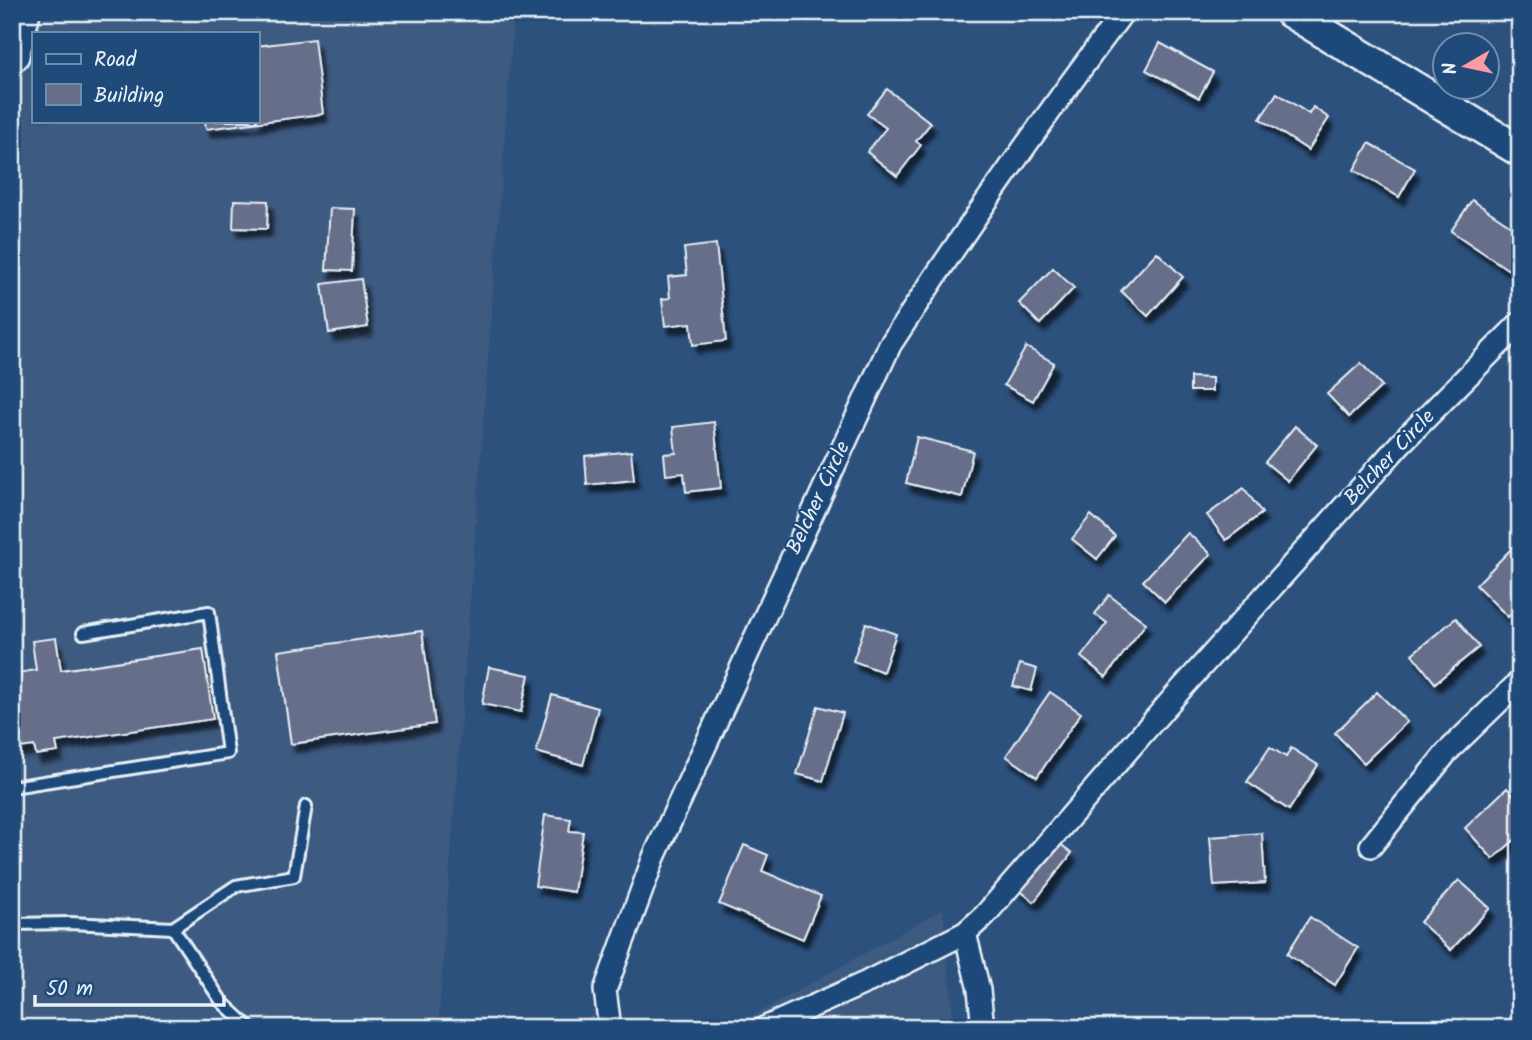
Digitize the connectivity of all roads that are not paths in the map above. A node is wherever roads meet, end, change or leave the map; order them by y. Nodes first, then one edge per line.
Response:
1 (23, 12) edge
2 (1123, 12) edge
3 (1290, 12) edge
4 (12, 55) edge
5 (1520, 152) edge
6 (1520, 323) edge
7 (82, 633) dead end
8 (1520, 681) edge
9 (12, 786) edge
10 (306, 806) dead end
11 (1371, 846) dead end
12 (12, 925) edge
13 (173, 928) junction
14 (965, 933) junction
15 (250, 1028) edge
16 (610, 1028) edge
17 (764, 1028) edge
18 (983, 1028) edge

1 - 4 main road
2 - 16 street, Belcher Circle
3 - 5 street
6 - 14 street, Belcher Circle
7 - 9 lane
8 - 11 street
10 - 13 lane
12 - 13 lane
13 - 15 lane
14 - 17 street, Belcher Circle
14 - 18 street

